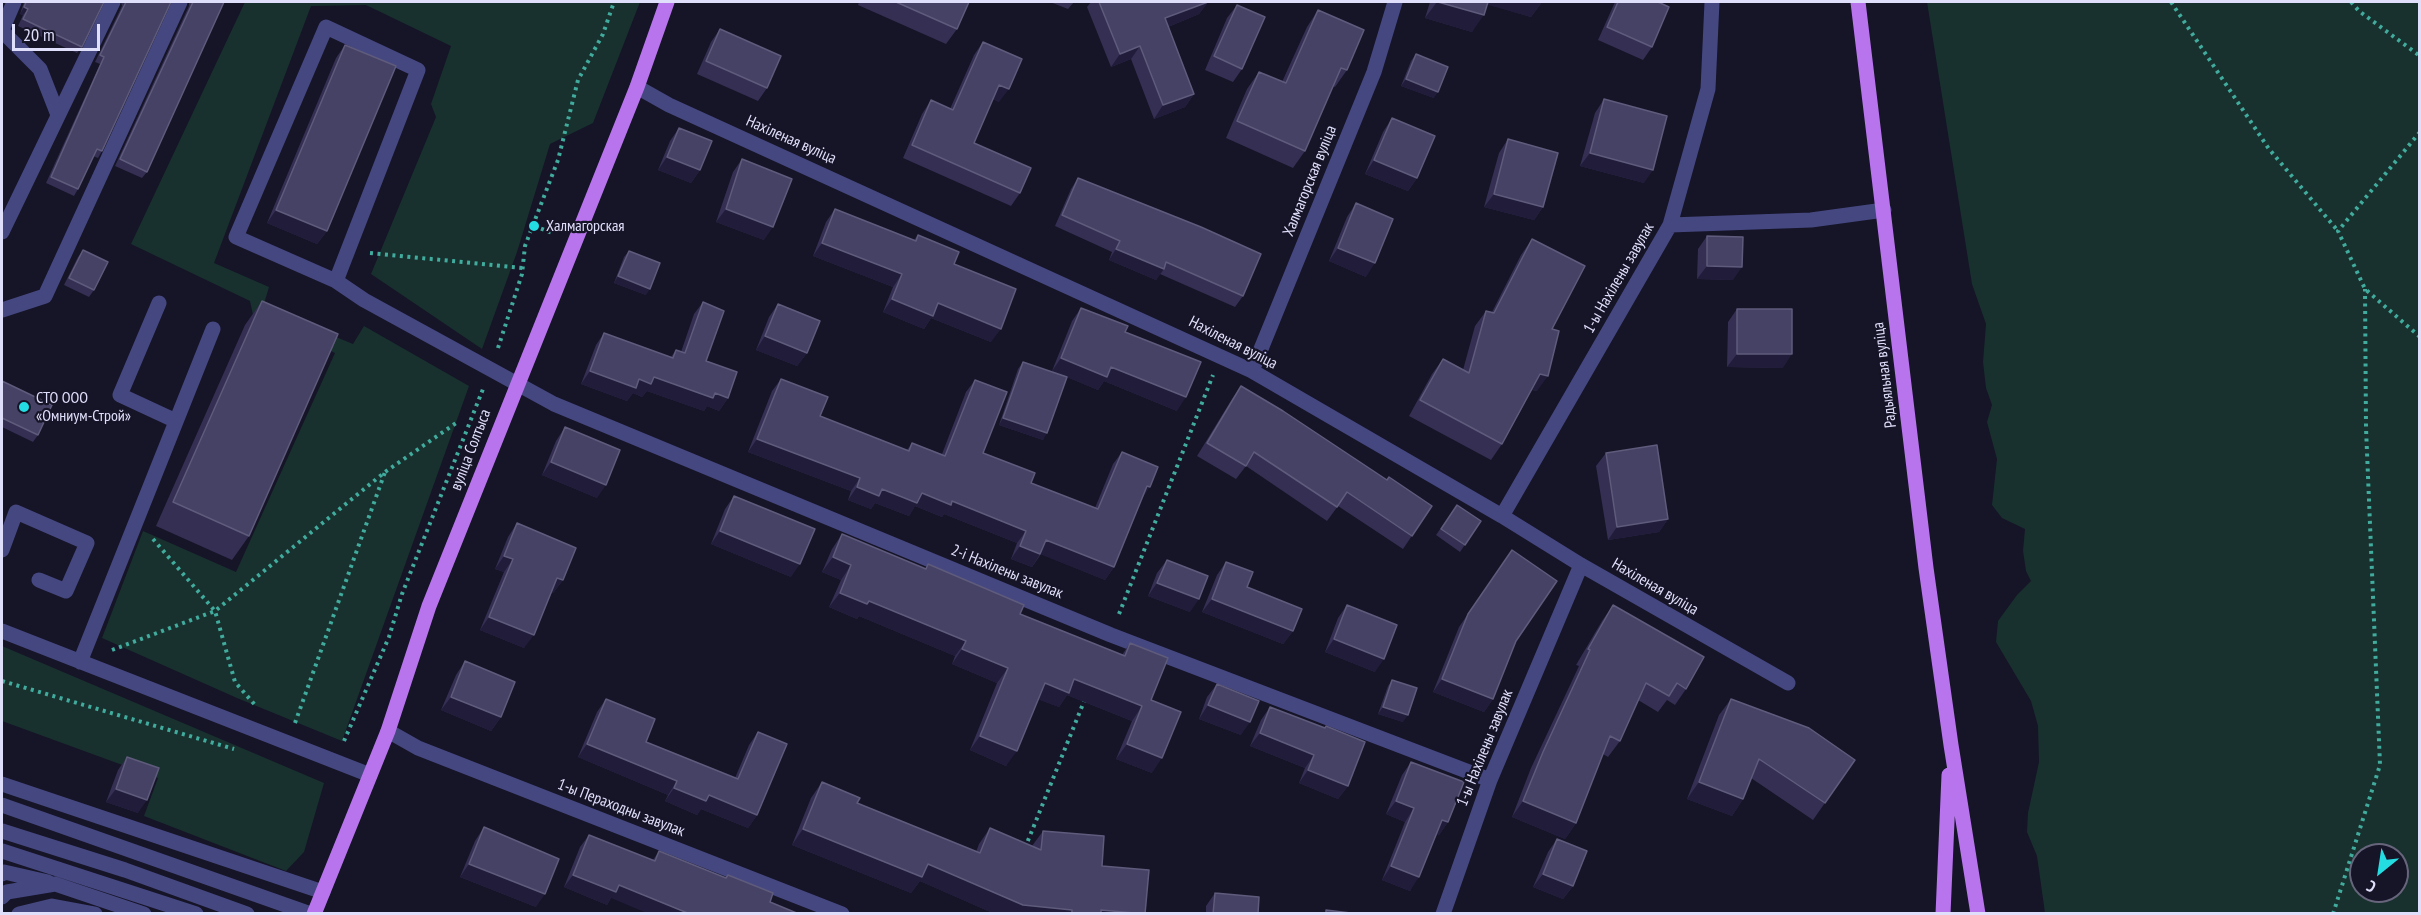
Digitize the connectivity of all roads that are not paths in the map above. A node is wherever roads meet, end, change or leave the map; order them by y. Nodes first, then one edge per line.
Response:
1 (14, 2) edge
2 (113, 2) edge
3 (180, 2) edge
4 (668, 2) edge
5 (1395, 2) edge
6 (1712, 2) edge
7 (1858, 2) edge
8 (2, 30) edge
9 (637, 87) junction
10 (58, 115) junction
11 (1884, 210) junction
12 (1670, 225) junction
13 (2, 232) edge
14 (336, 281) junction
15 (159, 303) dead end
16 (2, 310) edge
17 (213, 329) dead end
18 (1252, 371) junction
19 (516, 385) junction
20 (176, 421) junction
21 (1502, 516) junction
22 (2, 550) edge
23 (1581, 565) junction
24 (39, 580) dead end
25 (2, 631) edge
26 (80, 662) junction
27 (1788, 683) dead end
28 (388, 731) junction
29 (1951, 745) junction
30 (370, 775) junction
31 (1490, 780) junction
32 (2, 784) edge
33 (2, 805) edge
34 (2, 831) edge
35 (2, 851) edge
36 (2, 873) edge
37 (55, 884) junction
38 (323, 892) junction
39 (2, 897) edge
40 (60, 911) edge
41 (19, 914) edge
42 (95, 914) edge
43 (144, 914) edge
44 (196, 914) edge
45 (247, 914) edge
46 (312, 914) edge
47 (842, 914) edge
48 (1443, 914) edge
49 (1943, 914) edge
50 (1978, 914) edge

1 - 8 street
2 - 10 street
3 - 16 street
4 - 9 main road, вуліца Солтыса
5 - 18 street, Халмагорская вуліца
6 - 12 street, 1-ы Нахілены завулак
7 - 11 main road, Радыяльная вуліца
8 - 10 street
9 - 18 street, Нахіленая вуліца
9 - 19 main road, вуліца Солтыса
10 - 13 street
11 - 12 street
11 - 29 main road, Радыяльная вуліца
12 - 21 street, 1-ы Нахілены завулак
14 - 14 street, 2-і Нахілены завулак
14 - 19 street, 2-і Нахілены завулак
15 - 20 street
17 - 20 street
18 - 21 street, Нахіленая вуліца
19 - 28 main road, вуліца Солтыса
19 - 31 street, 2-і Нахілены завулак
20 - 26 street
21 - 23 street, Нахіленая вуліца
22 - 24 street
23 - 27 street, Нахіленая вуліца
23 - 31 street, 1-ы Нахілены завулак
25 - 26 street
26 - 30 street
28 - 30 main road, вуліца Солтыса
28 - 47 street, 1-ы Пераходны завулак
29 - 49 main road, Радыяльная вуліца
29 - 50 main road, Радыяльная вуліца
30 - 38 main road, вуліца Солтыса
31 - 48 street, 1-ы Нахілены завулак
32 - 38 street
33 - 46 street
34 - 45 street
35 - 44 street
36 - 37 street
37 - 39 street
37 - 43 street
38 - 46 main road, вуліца Солтыса
40 - 41 street
40 - 42 street

